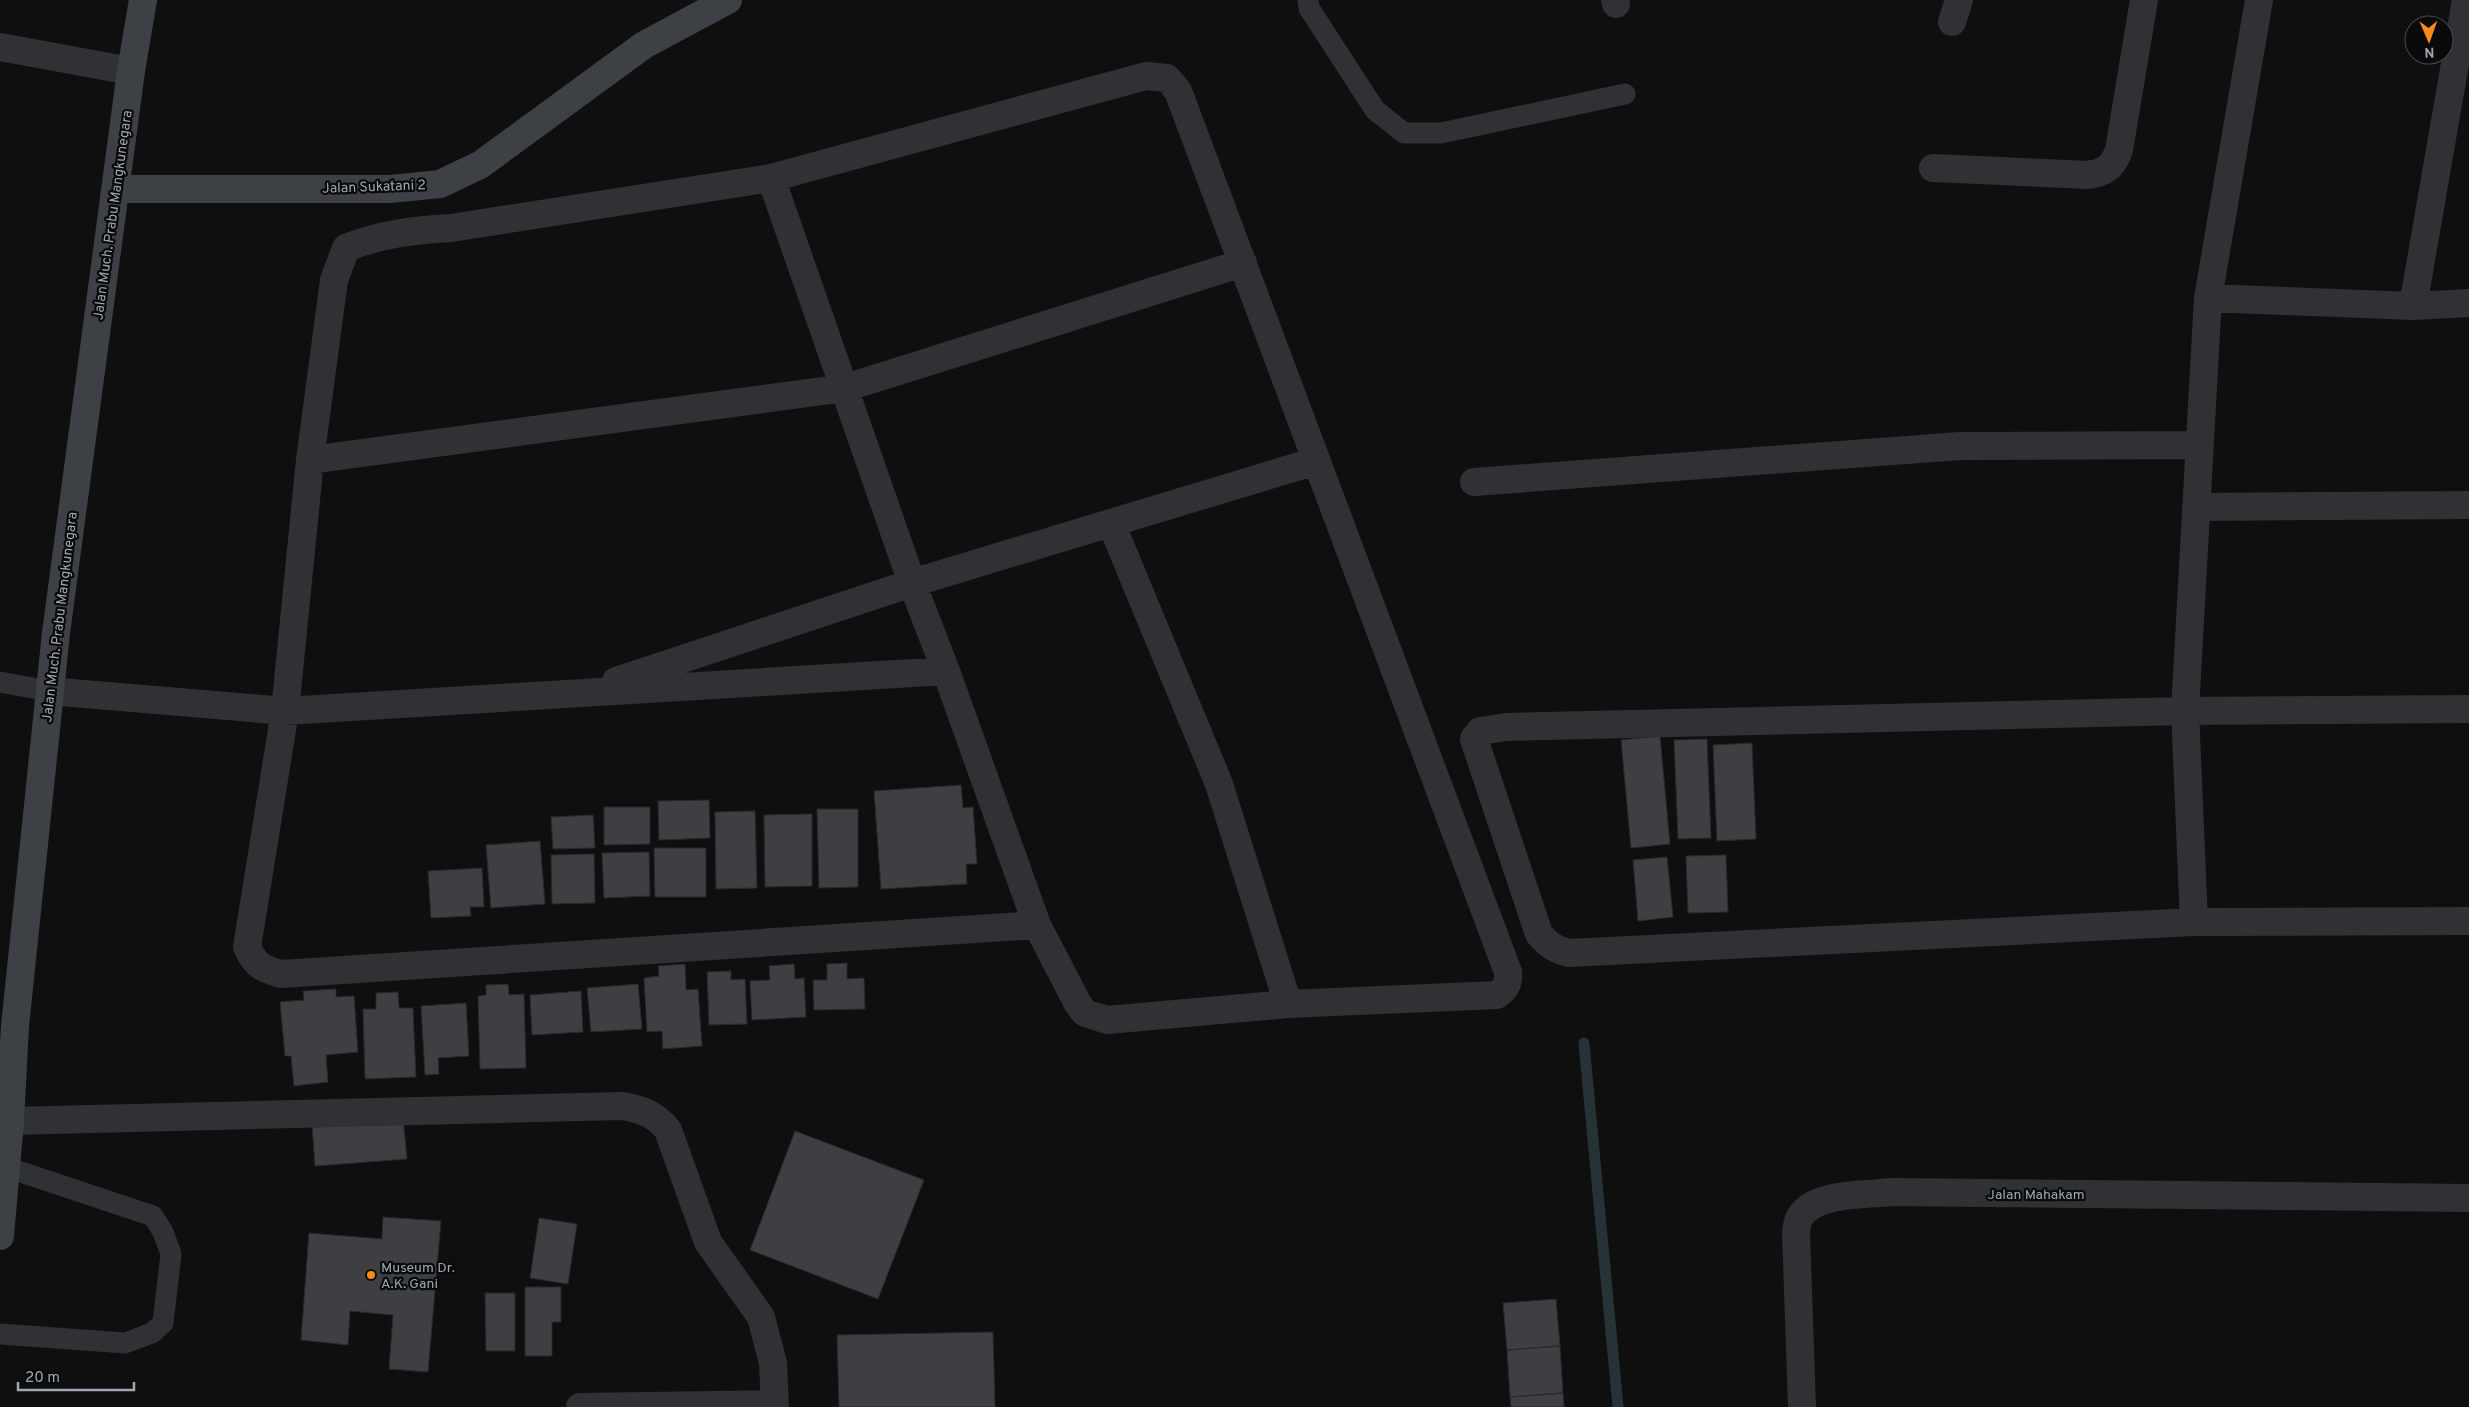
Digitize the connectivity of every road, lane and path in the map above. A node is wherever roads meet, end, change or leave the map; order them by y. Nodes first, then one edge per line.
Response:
1 (143, 0) edge
2 (728, 0) edge
3 (1308, 0) edge
4 (2144, 0) edge
5 (2259, 0) edge
6 (2466, 0) edge
7 (0, 47) edge
8 (131, 71) junction
9 (1624, 94) dead end
10 (1933, 168) dead end
11 (771, 178) junction
12 (116, 188) junction
13 (1243, 263) junction
14 (2208, 298) junction
15 (2469, 303) edge
16 (2413, 306) junction
17 (845, 388) junction
18 (2199, 445) junction
19 (310, 460) junction
20 (1316, 461) junction
21 (1474, 482) dead end
22 (2469, 505) edge
23 (2196, 507) junction
24 (1111, 523) junction
25 (912, 583) junction
26 (946, 670) junction
27 (0, 682) edge
28 (49, 691) junction
29 (580, 693) junction
30 (2469, 709) edge
31 (285, 711) junction
32 (2185, 711) junction
33 (2469, 921) edge
34 (2194, 922) junction
35 (1037, 925) junction
36 (1288, 1004) junction
37 (7, 1025) edge
38 (10, 1121) junction
39 (6, 1167) junction
40 (2469, 1198) edge
41 (0, 1236) edge
42 (0, 1334) edge
43 (775, 1406) edge
44 (580, 1407) edge
45 (1802, 1407) edge

1 - 8 main road, Jalan Much. Prabu Mangkunegara
2 - 12 main road, Jalan Sukatani 2
3 - 9 lane
4 - 10 street
5 - 14 street
6 - 16 street
7 - 8 street
8 - 12 main road, Jalan Much. Prabu Mangkunegara
11 - 13 street
11 - 17 street
11 - 19 street
12 - 28 main road, Jalan Much. Prabu Mangkunegara
13 - 17 street
13 - 20 street
14 - 16 street
14 - 18 street
15 - 16 street
17 - 19 street
17 - 25 street
18 - 21 street
18 - 23 street
19 - 31 street
20 - 24 street
20 - 36 street
22 - 23 street
23 - 32 street
24 - 25 street
24 - 36 street
25 - 26 street
25 - 29 street
26 - 29 street
26 - 35 street
27 - 28 lane
28 - 31 street
28 - 37 main road, Jalan Much. Prabu Mangkunegara
29 - 31 street
30 - 32 street
31 - 35 street
32 - 34 street
32 - 34 street
33 - 34 street
35 - 36 street
37 - 38 main road, Jalan Much. Prabu Mangkunegara
38 - 39 main road, Jalan Much. Prabu Mangkunegara
38 - 43 street
39 - 41 main road, Jalan Much. Prabu Mangkunegara
39 - 42 lane
40 - 45 street, Jalan Mahakam
43 - 44 street

